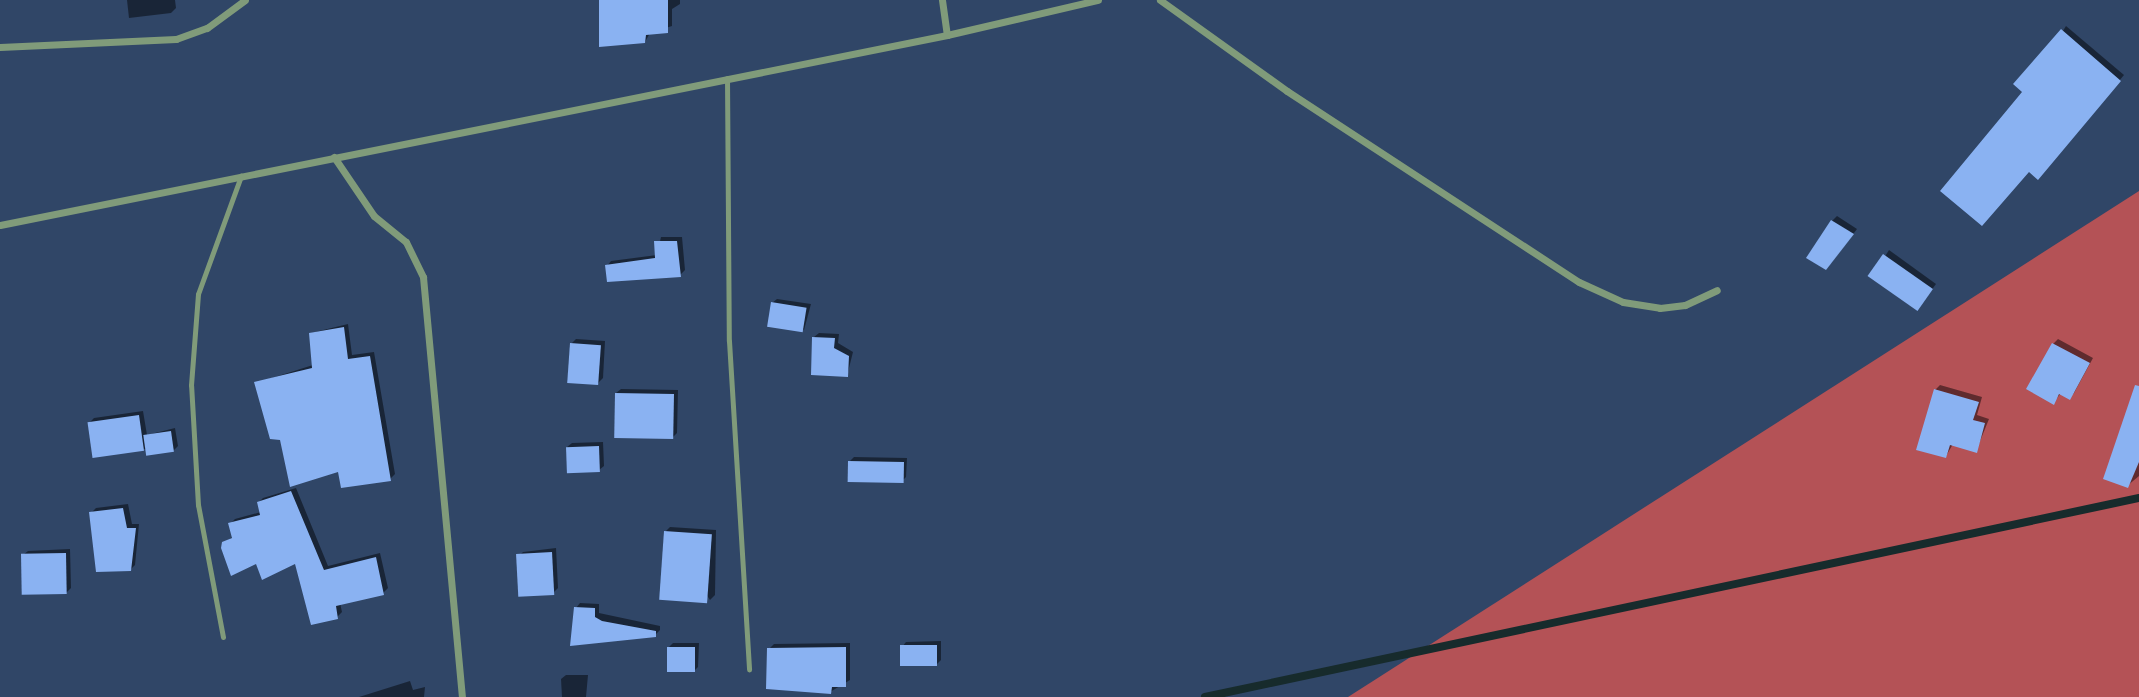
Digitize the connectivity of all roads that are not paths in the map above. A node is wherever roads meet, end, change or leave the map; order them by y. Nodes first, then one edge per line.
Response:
1 (245, 0) edge
2 (942, 0) edge
3 (1098, 0) edge
4 (1160, 0) edge
5 (947, 35) junction
6 (0, 47) edge
7 (727, 78) junction
8 (334, 157) junction
9 (241, 176) junction
10 (0, 225) edge
11 (1717, 290) dead end
12 (223, 637) dead end
13 (749, 669) dead end
14 (462, 697) edge

1 - 6 street
2 - 5 street
3 - 5 street
4 - 11 street
5 - 7 street
7 - 8 street
7 - 13 lane
8 - 9 street
8 - 14 street
9 - 10 street
9 - 12 lane

